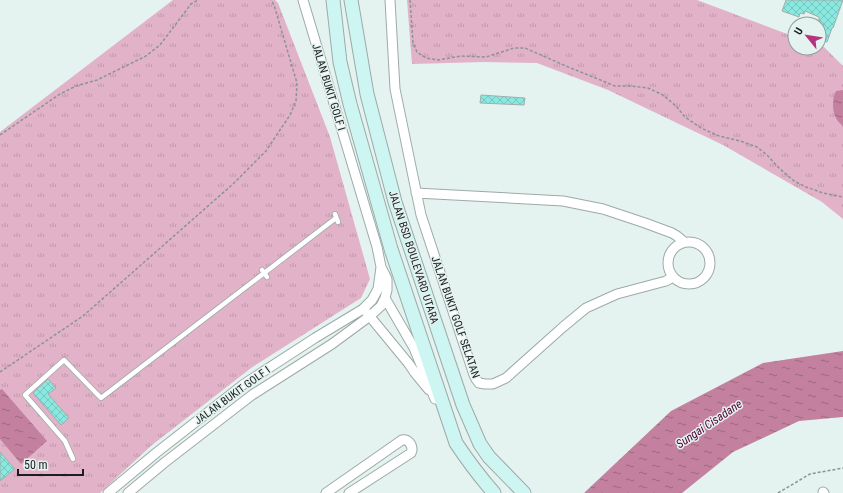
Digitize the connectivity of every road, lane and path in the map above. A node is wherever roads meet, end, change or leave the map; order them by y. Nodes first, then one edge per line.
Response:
1 (198, 0) edge
2 (270, 0) edge
3 (303, 0) edge
4 (333, 0) edge
5 (351, 0) edge
6 (390, 0) edge
7 (410, 0) edge
8 (0, 135) edge
9 (416, 193) junction
10 (843, 197) edge
11 (337, 218) dead end
12 (684, 242) junction
13 (381, 267) junction
14 (673, 277) junction
15 (385, 298) junction
16 (363, 309) junction
17 (370, 316) junction
18 (0, 372) edge
19 (434, 396) junction
20 (456, 443) junction
21 (74, 459) dead end
22 (843, 468) edge
23 (108, 493) edge
24 (128, 493) edge
25 (326, 493) edge
26 (349, 493) edge
27 (494, 493) edge
28 (524, 493) edge
29 (778, 493) edge

1 - 8 path
2 - 18 path
3 - 13 street, JALAN BUKIT GOLF I
4 - 20 main road, JALAN BSD BOULEVARD UTARA
5 - 28 main road, JALAN BSD BOULEVARD UTARA
6 - 9 street, JALAN BUKIT GOLF SELATAN
7 - 10 path
9 - 12 street
9 - 14 street, JALAN BUKIT GOLF SELATAN
11 - 21 lane
12 - 14 street
12 - 14 street
13 - 15 street, JALAN BUKIT GOLF I
13 - 16 street, JALAN BUKIT GOLF I
15 - 17 street, JALAN BUKIT GOLF I
15 - 19 street
16 - 17 street
16 - 23 street, JALAN BUKIT GOLF I
17 - 19 street
17 - 24 street, JALAN BUKIT GOLF I
19 - 20 street
20 - 27 main road, JALAN BSD BOULEVARD UTARA
22 - 29 path
25 - 26 street

